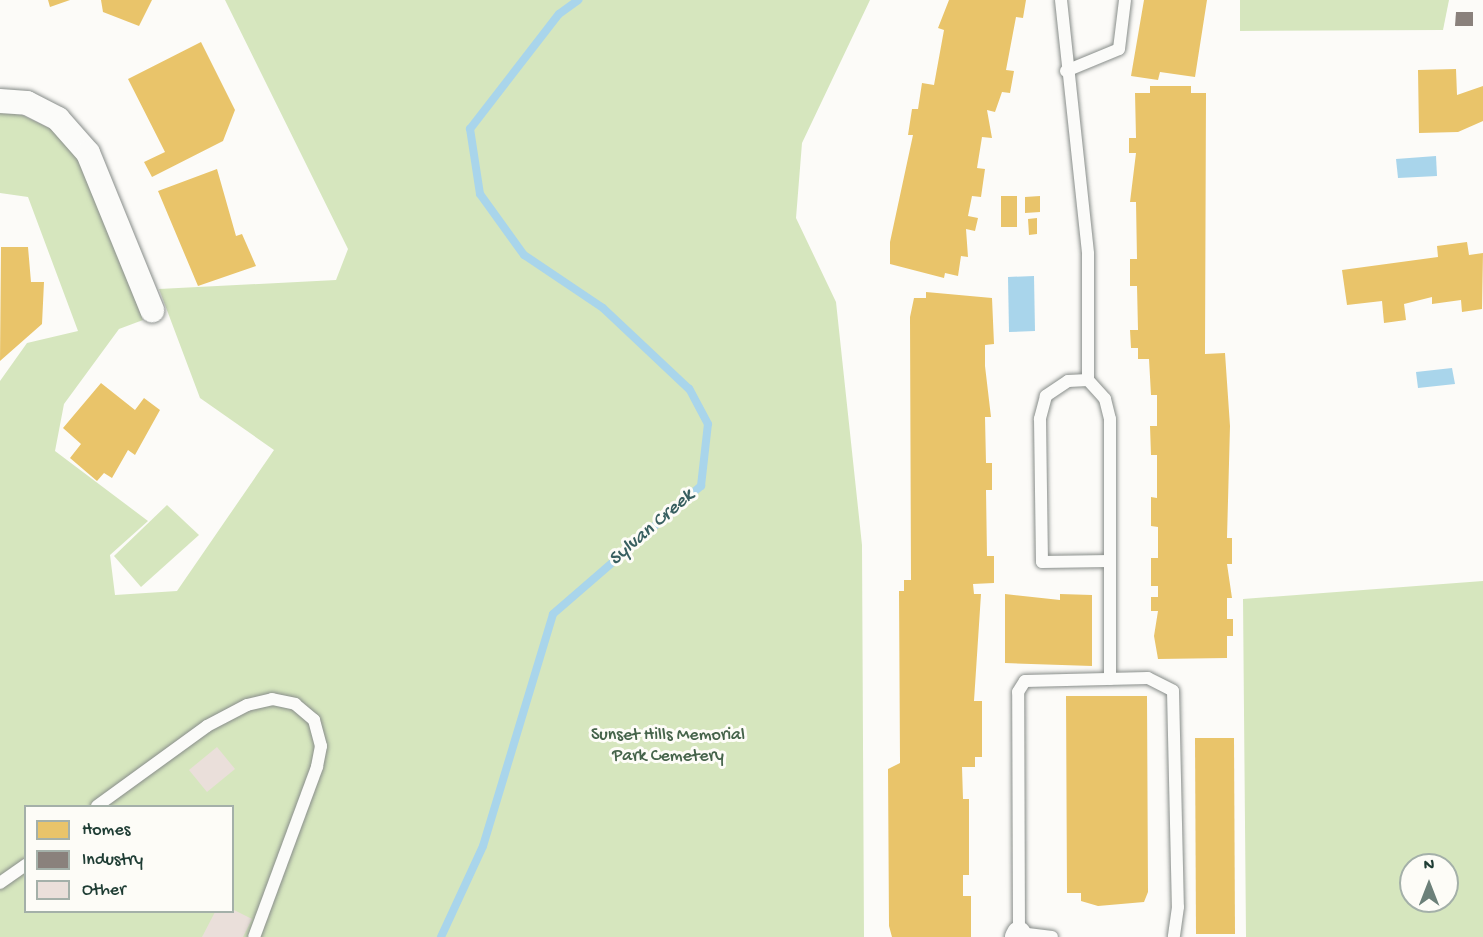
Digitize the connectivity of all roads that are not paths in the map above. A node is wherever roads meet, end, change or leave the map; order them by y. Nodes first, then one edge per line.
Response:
1 (1061, 0) edge
2 (1125, 0) edge
3 (1066, 71) junction
4 (0, 101) edge
5 (152, 310) dead end
6 (1088, 380) junction
7 (1110, 561) junction
8 (1110, 679) junction
9 (100, 805) edge
10 (24, 866) edge
11 (0, 883) edge
12 (1174, 932) edge
13 (1018, 935) edge
14 (254, 937) edge
15 (1052, 937) edge
16 (1163, 937) edge

1 - 3 lane
2 - 3 lane
3 - 6 lane
4 - 5 street
6 - 7 lane
6 - 7 lane
7 - 8 lane
8 - 12 lane
8 - 13 lane
9 - 14 lane
10 - 11 lane
12 - 16 lane
13 - 15 lane

